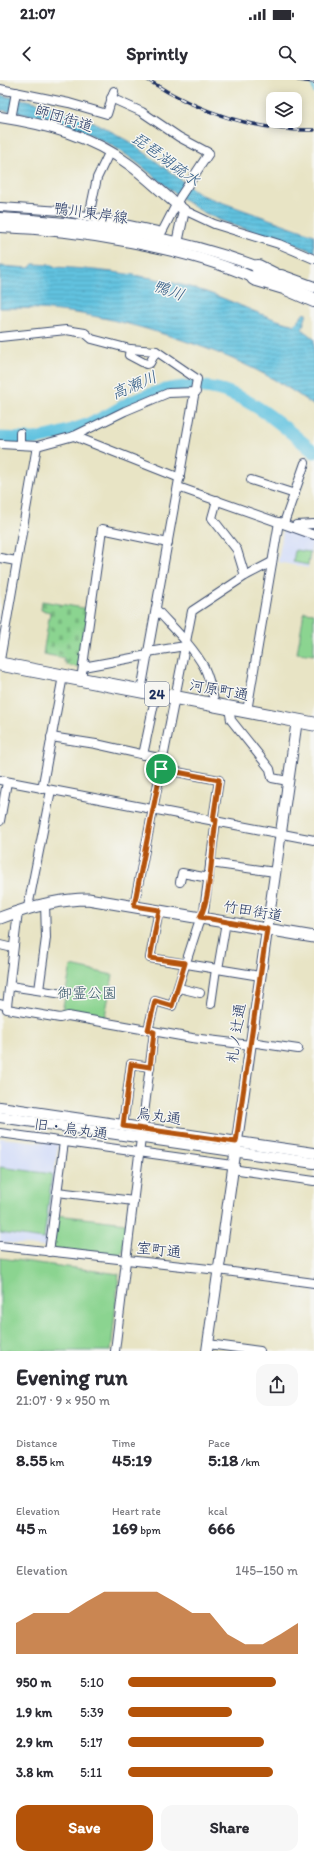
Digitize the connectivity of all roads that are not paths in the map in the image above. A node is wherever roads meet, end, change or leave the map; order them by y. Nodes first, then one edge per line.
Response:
1 (0, 89) edge
2 (16, 93) junction
3 (0, 117) edge
4 (11, 117) junction
5 (110, 151) junction
6 (180, 204) junction
7 (0, 207) edge
8 (89, 216) junction
9 (0, 218) edge
10 (34, 225) junction
11 (0, 227) edge
12 (176, 247) junction
13 (314, 259) edge
14 (256, 272) junction
15 (314, 287) edge
16 (314, 294) edge
17 (314, 300) edge
18 (314, 305) edge
19 (0, 337) edge
20 (130, 349) junction
21 (156, 351) junction
22 (196, 388) junction
23 (56, 431) dead end
24 (20, 433) dead end
25 (74, 436) junction
26 (56, 441) junction
27 (0, 444) edge
28 (20, 445) junction
29 (37, 446) junction
30 (306, 463) dead end
31 (180, 478) junction
32 (252, 480) dead end
33 (178, 488) junction
34 (295, 494) junction
35 (217, 500) junction
36 (282, 522) junction
37 (314, 524) edge
38 (294, 527) junction
39 (314, 535) edge
40 (168, 543) junction
41 (0, 558) edge
42 (16, 561) junction
43 (272, 562) junction
44 (245, 576) junction
45 (156, 609) junction
46 (185, 644) junction
47 (148, 654) junction
48 (0, 660) edge
49 (0, 664) edge
50 (82, 673) junction
51 (63, 676) junction
52 (141, 691) junction
53 (156, 694) junction
54 (175, 698) junction
55 (215, 705) junction
56 (229, 708) junction
57 (247, 711) junction
58 (296, 720) junction
59 (314, 724) edge
60 (51, 737) junction
61 (143, 755) junction
62 (163, 759) junction
63 (161, 769) junction
64 (3, 781) edge
65 (288, 781) junction
66 (42, 789) junction
67 (50, 790) junction
68 (154, 809) junction
69 (215, 820) junction
70 (0, 821) edge
71 (280, 832) junction
72 (314, 840) edge
73 (210, 863) junction
74 (275, 872) junction
75 (209, 878) junction
76 (180, 882) dead end
77 (46, 903) junction
78 (134, 906) junction
79 (23, 909) junction
80 (159, 910) junction
81 (200, 917) junction
82 (0, 918) edge
83 (226, 922) junction
84 (267, 929) junction
85 (314, 937) edge
86 (0, 945) edge
87 (13, 948) junction
88 (185, 963) junction
89 (217, 969) junction
90 (260, 976) junction
91 (10, 986) junction
92 (179, 988) junction
93 (39, 990) junction
94 (200, 993) dead end
95 (63, 994) dead end
96 (211, 1004) dead end
97 (3, 1005) edge
98 (151, 1031) junction
99 (250, 1044) junction
100 (298, 1049) dead end
101 (150, 1067) junction
102 (0, 1107) edge
103 (0, 1117) edge
104 (123, 1126) junction
105 (0, 1133) edge
106 (141, 1134) junction
107 (64, 1142) junction
108 (235, 1147) junction
109 (140, 1153) junction
110 (314, 1153) edge
111 (314, 1162) edge
112 (232, 1167) junction
113 (314, 1180) edge
114 (57, 1192) junction
115 (134, 1201) junction
116 (0, 1246) edge
117 (49, 1252) junction
118 (126, 1260) junction
119 (218, 1270) junction
120 (314, 1283) edge
121 (207, 1348) edge
122 (115, 1351) edge
123 (260, 1351) edge

1 - 2 street
2 - 4 street
2 - 6 street
3 - 4 street, 師団街道
4 - 5 street, 師団街道
5 - 6 street, 師団街道
5 - 8 street
6 - 8 street
6 - 12 street
6 - 13 street
7 - 8 street
9 - 10 street, 鴨川東岸線
10 - 11 street, 鴨川東岸線
10 - 12 street, 鴨川東岸線
12 - 14 street
14 - 15 street
14 - 16 highway
14 - 17 highway
14 - 18 street
19 - 20 street
20 - 21 street
20 - 21 street
21 - 22 street
22 - 25 street
22 - 31 street
23 - 26 street
24 - 28 street
25 - 26 street
25 - 31 street
26 - 29 street
27 - 28 street
28 - 29 street
29 - 42 street
30 - 34 street
31 - 33 street
32 - 34 street
33 - 35 street
33 - 40 street
34 - 36 street
35 - 36 street
35 - 44 street
36 - 38 street
36 - 43 street
37 - 38 street
38 - 39 street
40 - 45 street
40 - 50 street
41 - 42 street
42 - 48 street
43 - 44 street
43 - 57 street
44 - 46 street
45 - 46 street
45 - 47 street
46 - 47 street
46 - 54 street
46 - 55 street
47 - 50 street
47 - 52 street
49 - 51 highway, 河原町通 / 24
50 - 51 highway, 河原町通 / 24
50 - 52 highway, 河原町通 / 24
51 - 60 street
52 - 53 highway, 河原町通 / 24
53 - 54 highway, 河原町通 / 24
53 - 61 street
54 - 55 highway, 河原町通 / 24
54 - 62 street
55 - 56 highway, 河原町通 / 24
56 - 57 highway, 河原町通 / 24
56 - 65 street
57 - 58 highway, 河原町通 / 24
58 - 59 highway, 河原町通 / 24
58 - 65 street, 札ノ辻通
60 - 61 street
60 - 66 street
61 - 62 street
62 - 63 street
63 - 68 street
63 - 69 street
64 - 66 street
64 - 70 street
65 - 71 street, 札ノ辻通
66 - 67 street
67 - 68 street
67 - 79 street
68 - 69 street
68 - 78 street
69 - 71 street
69 - 73 street
71 - 72 street
71 - 74 street, 札ノ辻通
73 - 74 street
73 - 75 street
74 - 84 street, 札ノ辻通
75 - 76 street
75 - 81 street
77 - 78 main road, 竹田街道
77 - 79 main road, 竹田街道
77 - 93 street
78 - 80 main road, 竹田街道
79 - 82 main road, 竹田街道
79 - 87 street
80 - 81 main road, 竹田街道
80 - 88 street
81 - 83 main road, 竹田街道
81 - 88 street
83 - 84 main road, 竹田街道
83 - 89 street
84 - 85 main road, 竹田街道
84 - 90 street, 札ノ辻通
86 - 87 street
87 - 91 street
88 - 89 street
88 - 92 street
89 - 90 street
89 - 96 street
90 - 99 street, 札ノ辻通
91 - 93 street
91 - 97 street
92 - 94 street
92 - 98 street
93 - 95 street
97 - 98 street
98 - 99 street
98 - 101 street
99 - 100 street
99 - 108 street, 札ノ辻通
101 - 104 street
101 - 106 street
102 - 104 street, 烏丸通
103 - 106 street, 烏丸通
104 - 106 street, 烏丸通
105 - 107 street, 旧・烏丸通
106 - 108 street, 烏丸通
106 - 109 street
107 - 109 street, 旧・烏丸通
107 - 114 street
108 - 110 street, 烏丸通
108 - 111 street, 烏丸通
108 - 112 street, 札ノ辻通
109 - 112 street, 旧・烏丸通
109 - 115 street
112 - 113 street, 旧・烏丸通
112 - 119 street, 札ノ辻通
114 - 115 street
114 - 117 street
115 - 118 street
116 - 117 street, 室町通
117 - 118 street, 室町通
118 - 119 street, 室町通
118 - 122 street
119 - 120 street, 室町通
119 - 121 street, 札ノ辻通
121 - 123 street

